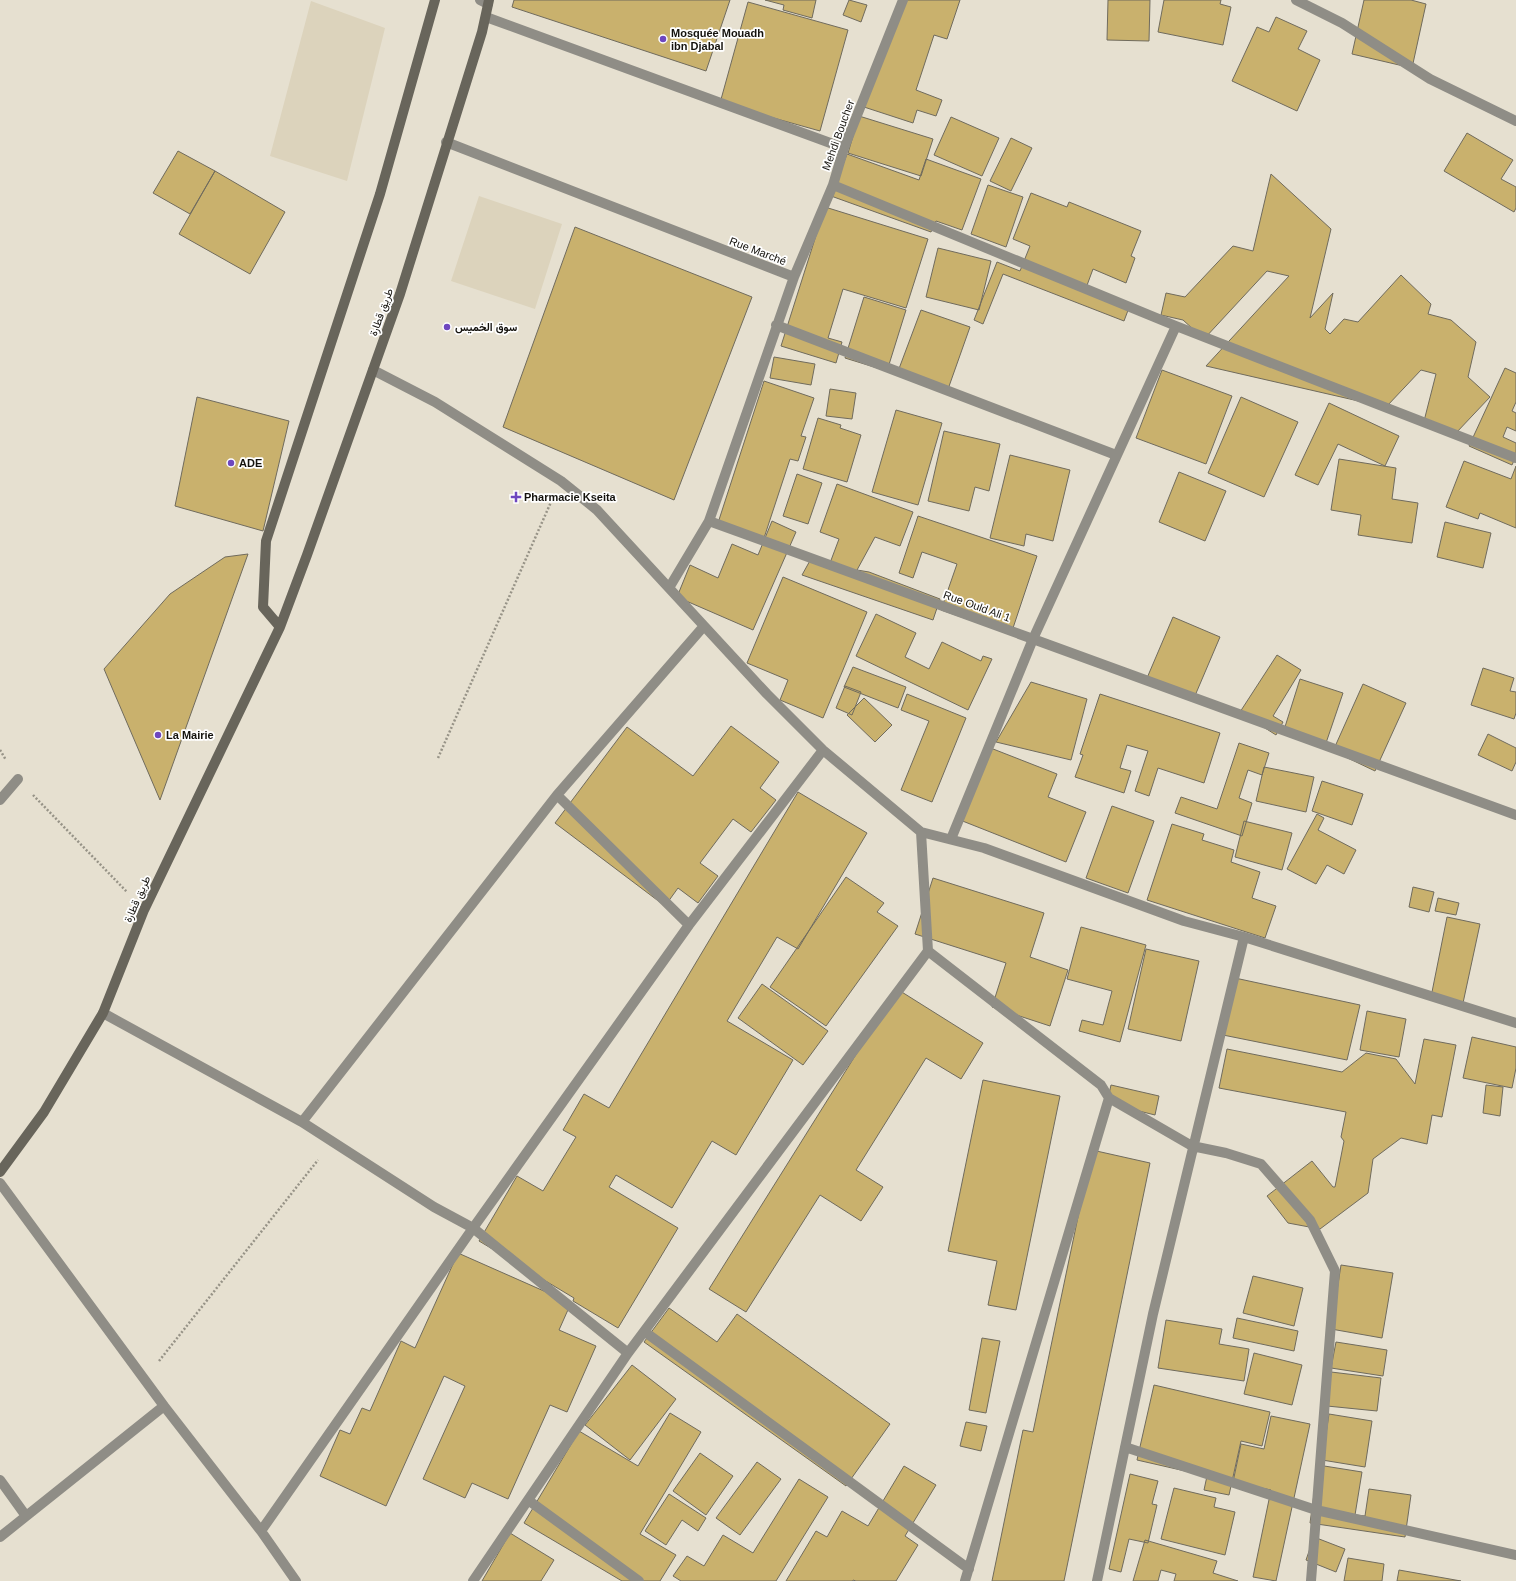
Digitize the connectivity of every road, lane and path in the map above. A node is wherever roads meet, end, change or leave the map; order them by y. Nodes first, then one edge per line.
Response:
1 (435, 0) edge
2 (902, 0) edge
3 (1296, 0) edge
4 (486, 1) edge
5 (486, 17) junction
6 (1516, 121) edge
7 (446, 142) junction
8 (844, 148) junction
9 (833, 184) junction
10 (794, 277) junction
11 (776, 325) junction
12 (1176, 326) junction
13 (373, 370) junction
14 (1116, 455) junction
15 (1516, 458) edge
16 (561, 481) junction
17 (709, 521) junction
18 (669, 588) junction
19 (704, 626) junction
20 (280, 627) junction
21 (1033, 639) junction
22 (0, 750) edge
23 (823, 750) junction
24 (438, 758) dead end
25 (18, 779) junction
26 (557, 795) junction
27 (0, 800) edge
28 (1516, 815) edge
29 (921, 832) junction
30 (951, 839) junction
31 (144, 910) junction
32 (689, 925) junction
33 (1244, 937) junction
34 (928, 951) junction
35 (103, 1013) junction
36 (1516, 1023) edge
37 (1109, 1098) junction
38 (302, 1122) junction
39 (332, 1142) junction
40 (1192, 1146) junction
41 (0, 1172) edge
42 (0, 1183) edge
43 (473, 1228) junction
44 (645, 1332) junction
45 (628, 1353) junction
46 (144, 1379) junction
47 (164, 1406) junction
48 (1125, 1447) junction
49 (0, 1480) edge
50 (528, 1500) junction
51 (1316, 1510) junction
52 (26, 1516) junction
53 (261, 1530) junction
54 (0, 1536) edge
55 (1516, 1555) edge
56 (969, 1569) junction
57 (294, 1580) edge
58 (473, 1581) edge
59 (639, 1581) edge
60 (965, 1581) edge
61 (1097, 1581) edge
62 (1311, 1581) edge

1 - 20 main road
2 - 8 street, Mehdi Boucher
3 - 6 street
4 - 5 main road, طريق قطارة
5 - 7 main road, طريق قطارة
5 - 8 street
7 - 10 street, Rue Marché
7 - 13 main road, طريق قطارة
8 - 9 street, Mehdi Boucher
9 - 10 street, Mehdi Boucher
9 - 12 street
10 - 11 street, Rue Marché
11 - 14 street
11 - 17 street, Rue Marché
12 - 14 street
12 - 15 street
13 - 16 street
13 - 20 main road, طريق قطارة
14 - 21 street
16 - 18 street
16 - 24 path
17 - 18 street, Rue Marché
17 - 21 street, Rue Ould Ali 1
18 - 19 street
19 - 23 street
19 - 26 street
20 - 31 main road, طريق قطارة
21 - 28 street, Rue Ould Ali 1
21 - 30 street
22 - 25 path
23 - 29 street
23 - 32 street
25 - 27 street
25 - 31 path
26 - 32 street
26 - 38 street
29 - 30 street
29 - 34 street
30 - 33 street
31 - 35 main road, طريق قطارة
32 - 43 street
33 - 36 street
33 - 40 street
34 - 37 street
34 - 44 street
35 - 38 street
35 - 41 main road, طريق قطارة
37 - 40 street
37 - 56 street
38 - 39 street
39 - 43 street
39 - 46 path
40 - 48 street
40 - 51 street
42 - 46 street
43 - 45 street
43 - 53 street
44 - 45 street
44 - 56 street
45 - 50 street
46 - 47 street
47 - 52 street
47 - 53 street
48 - 51 street
48 - 61 street
49 - 52 street
50 - 58 street
50 - 59 street
51 - 55 street
51 - 62 street
52 - 54 street
53 - 57 street
56 - 60 street

